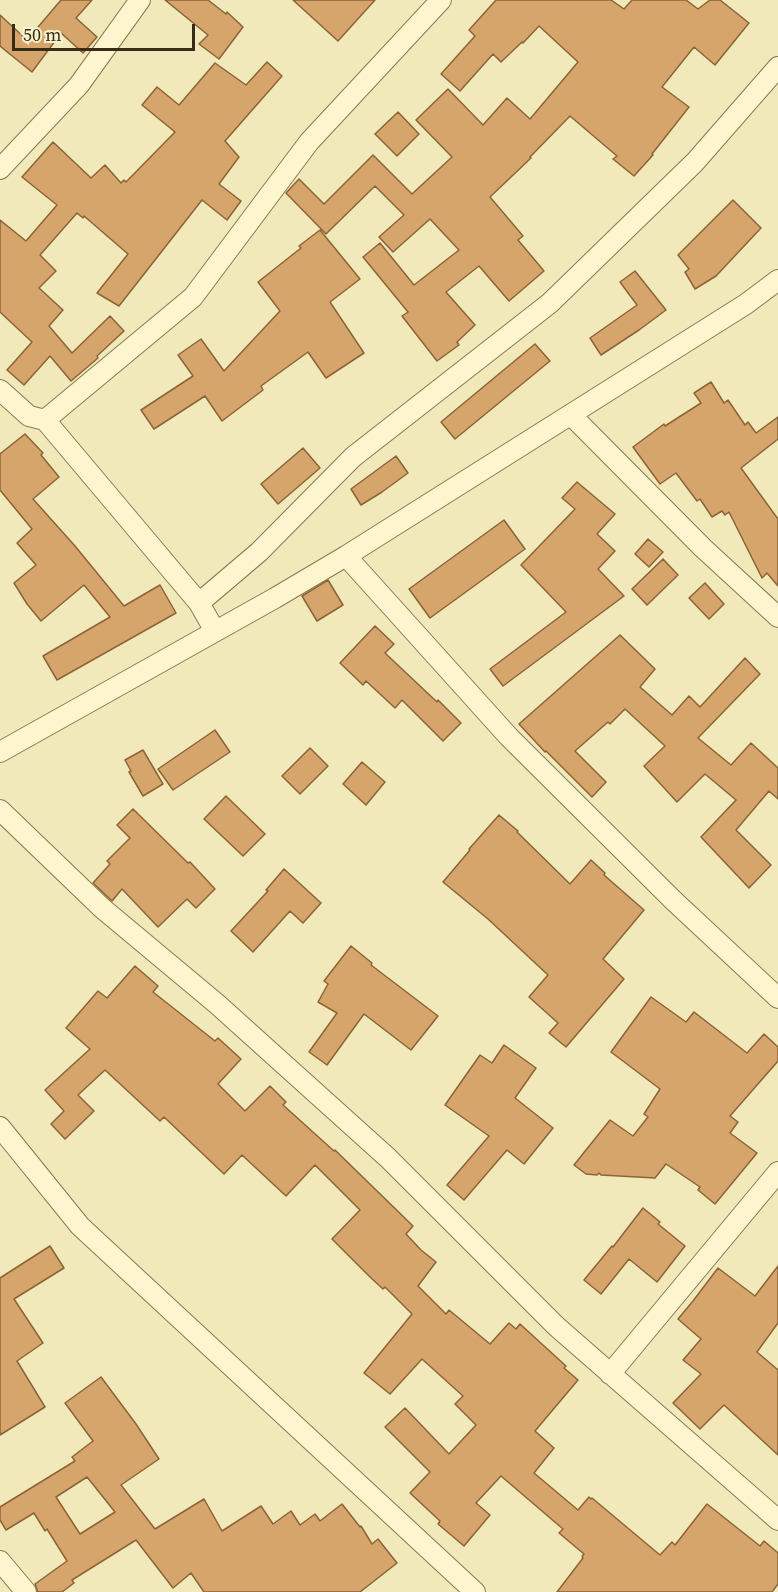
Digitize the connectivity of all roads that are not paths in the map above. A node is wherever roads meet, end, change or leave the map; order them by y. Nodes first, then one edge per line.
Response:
1 (140, 0) edge
2 (441, 0) edge
3 (778, 67) edge
4 (0, 169) edge
5 (778, 280) edge
6 (0, 390) edge
7 (571, 415) junction
8 (45, 420) junction
9 (346, 556) junction
10 (199, 603) junction
11 (778, 617) edge
12 (215, 631) junction
13 (0, 752) edge
14 (0, 810) edge
15 (778, 998) edge
16 (0, 1127) edge
17 (778, 1172) edge
18 (610, 1374) junction
19 (778, 1520) edge
20 (0, 1561) edge
21 (26, 1592) edge
22 (475, 1592) edge

1 - 4 street
2 - 8 street
3 - 10 street
5 - 7 street
6 - 8 street
7 - 9 street
7 - 11 street
8 - 10 street
9 - 12 street
9 - 15 street
10 - 12 street
12 - 13 street
14 - 18 street
16 - 22 street
17 - 18 street
18 - 19 street
20 - 21 street

